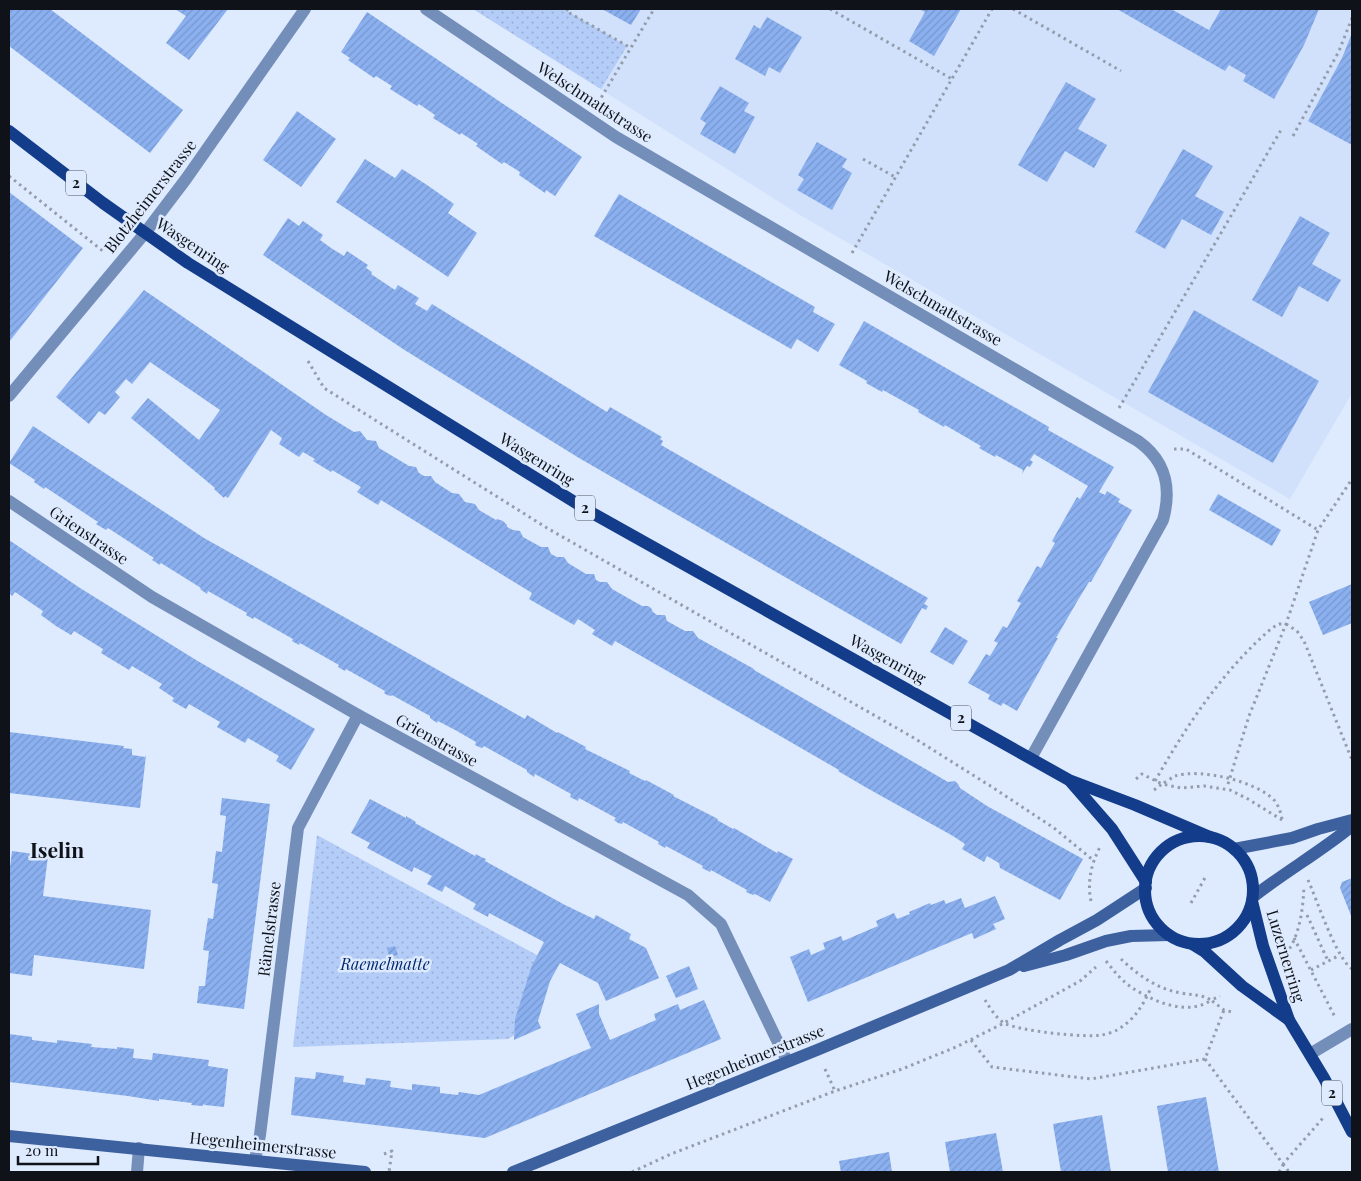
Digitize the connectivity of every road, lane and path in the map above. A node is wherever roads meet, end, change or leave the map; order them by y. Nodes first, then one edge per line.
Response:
1 (305, 9) edge
2 (426, 9) edge
3 (568, 9) edge
4 (654, 9) edge
5 (830, 9) edge
6 (992, 9) edge
7 (1013, 9) edge
8 (1352, 18) edge
9 (631, 48) junction
10 (1121, 71) dead end
11 (952, 79) junction
12 (590, 119) junction
13 (1281, 130) dead end
14 (9, 131) edge
15 (1293, 136) dead end
16 (864, 159) dead end
17 (9, 176) edge
18 (895, 177) junction
19 (145, 233) junction
20 (119, 264) junction
21 (842, 268) junction
22 (306, 357) dead end
23 (9, 396) edge
24 (1109, 424) junction
25 (1150, 450) junction
26 (1352, 479) edge
27 (9, 501) edge
28 (1318, 530) junction
29 (1286, 624) junction
30 (358, 715) junction
31 (1031, 758) junction
32 (1352, 760) edge
33 (1228, 778) junction
34 (1136, 779) dead end
35 (1069, 780) junction
36 (1155, 781) junction
37 (1162, 784) junction
38 (1228, 784) dead end
39 (1154, 790) dead end
40 (1282, 820) junction
41 (1352, 820) edge
42 (1286, 825) dead end
43 (1352, 826) edge
44 (1210, 837) junction
45 (1101, 844) dead end
46 (1234, 848) junction
47 (1093, 860) junction
48 (1305, 873) dead end
49 (1206, 876) dead end
50 (1304, 880) dead end
51 (1146, 885) junction
52 (1252, 899) junction
53 (1191, 903) dead end
54 (1092, 907) dead end
55 (1307, 914) dead end
56 (1169, 935) junction
57 (1294, 938) junction
58 (1192, 944) junction
59 (1115, 952) dead end
60 (1340, 955) junction
61 (1110, 956) dead end
62 (1284, 957) dead end
63 (1328, 961) junction
64 (1109, 965) dead end
65 (1352, 969) edge
66 (1009, 970) junction
67 (1311, 970) junction
68 (977, 984) junction
69 (1150, 990) dead end
70 (1147, 996) junction
71 (1220, 996) dead end
72 (1211, 1000) junction
73 (1224, 1010) junction
74 (1232, 1012) dead end
75 (1289, 1020) junction
76 (1004, 1023) junction
77 (1349, 1032) edge
78 (971, 1040) junction
79 (1310, 1054) junction
80 (1205, 1059) junction
81 (787, 1061) junction
82 (1336, 1102) junction
83 (1352, 1132) edge
84 (9, 1136) edge
85 (139, 1148) junction
86 (384, 1154) dead end
87 (255, 1160) junction
88 (1283, 1164) junction
89 (136, 1172) edge
90 (365, 1172) edge
91 (389, 1172) edge
92 (512, 1172) edge
93 (633, 1172) edge
94 (1280, 1172) edge
95 (1289, 1172) edge

1 - 19 street, Blotzheimerstrasse
2 - 12 street, Welschmattstrasse
3 - 9 path
4 - 9 path
5 - 11 path
6 - 11 path
7 - 10 path
8 - 15 path
9 - 12 path
11 - 18 path
12 - 21 street, Welschmattstrasse
13 - 24 path
14 - 19 main road, Wasgenring / 2
16 - 18 path
17 - 20 path
18 - 21 path
19 - 20 street, Blotzheimerstrasse
19 - 31 main road, Wasgenring / 2
20 - 23 street, Blotzheimerstrasse
21 - 24 street, Welschmattstrasse
22 - 47 path
24 - 25 street, Welschmattstrasse
25 - 28 path
25 - 31 street, Welschmattstrasse
26 - 28 path
27 - 30 street, Grienstrasse
28 - 29 path
29 - 32 path
29 - 33 path
29 - 36 path
30 - 81 street, Grienstrasse
30 - 87 street, Rämelstrasse
31 - 35 main road, Wasgenring / 2
33 - 37 path
33 - 38 path
33 - 40 path
34 - 36 path
35 - 44 main road, Wasgenring / 2
35 - 51 main road, Wasgenring / 2
36 - 37 path
37 - 39 path
37 - 40 path
40 - 42 path
41 - 46 street
43 - 52 street
44 - 46 main road
44 - 51 main road
45 - 47 path
46 - 52 main road
47 - 54 path
48 - 60 path
49 - 53 path
50 - 57 path
51 - 56 main road
51 - 66 street, Hegenheimerstrasse
52 - 58 main road
52 - 75 main road, Luzernerring / 2
55 - 63 path
56 - 58 main road
56 - 66 street, Hegenheimerstrasse
57 - 62 path
57 - 67 path
58 - 75 main road, Luzernerring / 2
59 - 72 path
60 - 63 path
60 - 65 path
61 - 76 path
63 - 67 path
64 - 70 path
66 - 68 street, Hegenheimerstrasse
67 - 77 path
68 - 76 path
68 - 81 street, Hegenheimerstrasse
69 - 70 path
70 - 72 path
70 - 76 path
71 - 72 path
72 - 73 path
73 - 74 path
73 - 80 path
75 - 79 main road, Luzernerring / 2
76 - 78 path
77 - 79 street
78 - 80 path
78 - 93 path
79 - 82 main road, Luzernerring / 2
80 - 88 path
81 - 92 street, Hegenheimerstrasse
82 - 83 main road, Luzernerring / 2
82 - 88 path
84 - 85 street, Hegenheimerstrasse
85 - 87 street, Hegenheimerstrasse
85 - 89 street
86 - 91 path
87 - 90 street, Hegenheimerstrasse
88 - 94 path
88 - 95 path

